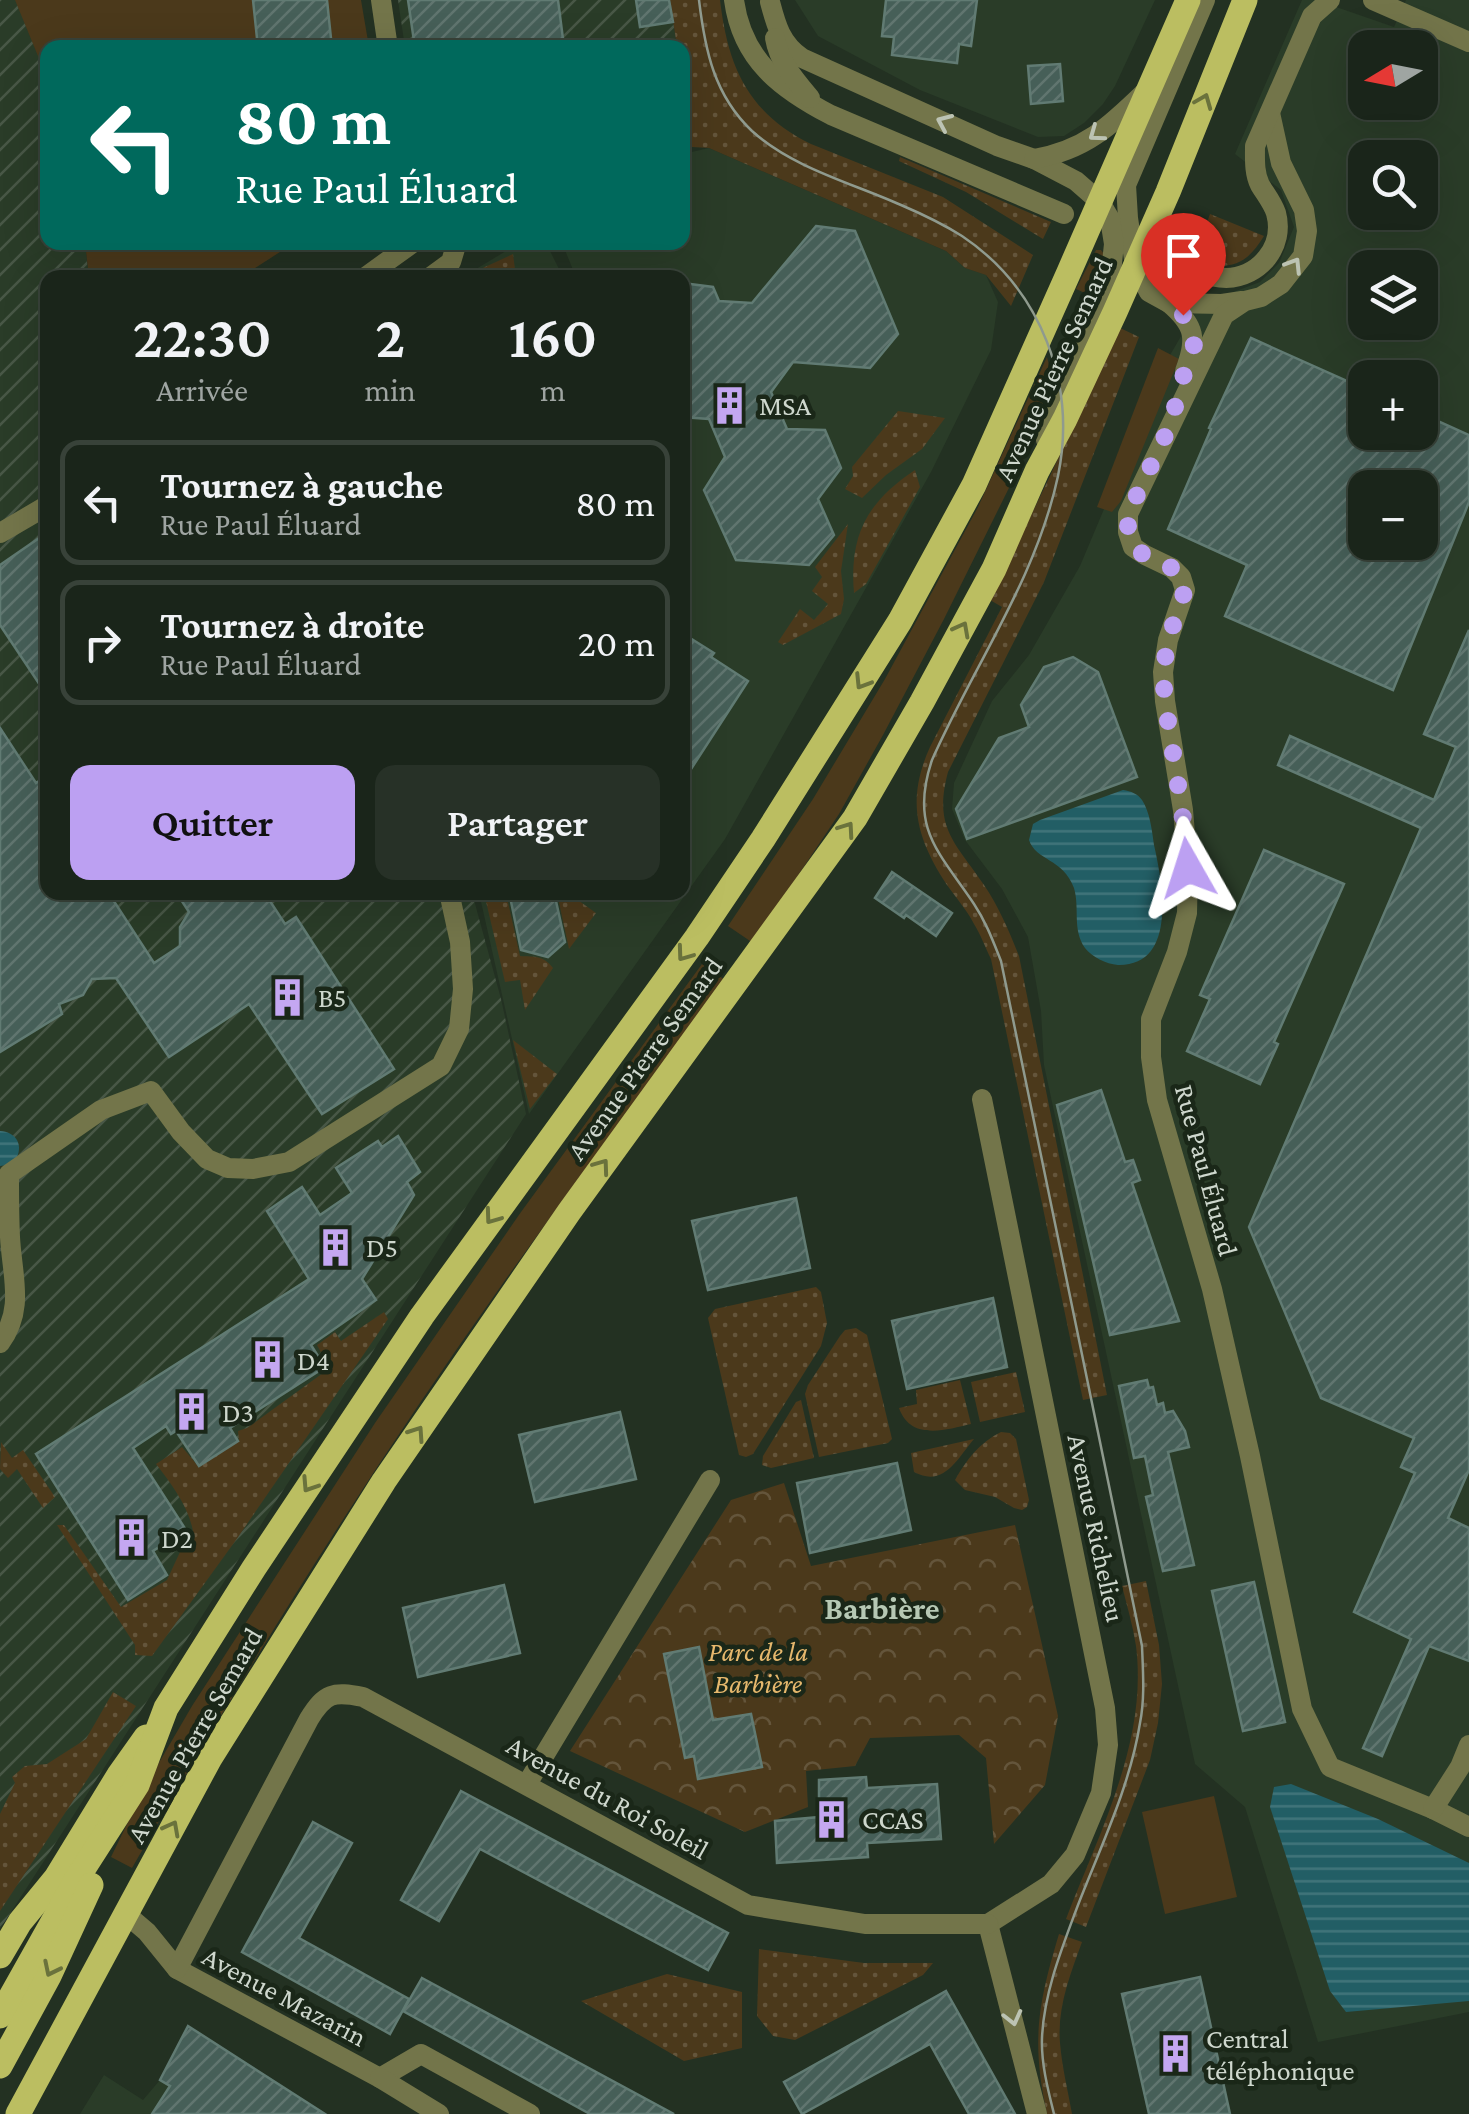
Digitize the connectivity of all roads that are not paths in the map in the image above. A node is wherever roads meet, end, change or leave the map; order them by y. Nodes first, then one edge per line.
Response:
1 (381, 0) edge
2 (734, 0) edge
3 (1188, 0) edge
4 (1205, 0) edge
5 (1245, 0) edge
6 (1330, 0) edge
7 (1374, 0) edge
8 (770, 1) edge
9 (387, 40) edge
10 (1469, 42) edge
11 (1148, 89) junction
12 (1270, 113) junction
13 (831, 115) junction
14 (1034, 159) junction
15 (1100, 202) junction
16 (1064, 214) dead end
17 (403, 250) edge
18 (455, 250) edge
19 (1135, 266) junction
20 (375, 270) edge
21 (440, 270) edge
22 (1202, 275) tunnel mouth
23 (1246, 301) junction
24 (1169, 303) junction
25 (1174, 417) junction
26 (1037, 471) junction
27 (40, 509) edge
28 (0, 533) edge
29 (451, 900) edge
30 (982, 1099) dead end
31 (0, 1344) edge
32 (710, 1480) dead end
33 (166, 1708) junction
34 (1469, 1745) edge
35 (527, 1784) junction
36 (137, 1786) junction
37 (1433, 1809) junction
38 (1469, 1826) edge
39 (126, 1914) junction
40 (988, 1924) junction
41 (0, 1956) edge
42 (177, 1969) junction
43 (0, 2016) edge
44 (0, 2066) edge
45 (380, 2078) junction
46 (18, 2114) edge
47 (439, 2114) edge
48 (530, 2114) edge
49 (1038, 2114) edge

1 - 9 street
2 - 13 street
3 - 11 main road, Avenue Pierre Semard
4 - 19 street
19 -> 5 main road, Avenue Pierre Semard
6 - 12 street
7 - 10 street
8 - 13 street
14 -> 8 street
11 -> 14 street
11 - 15 main road, Avenue Pierre Semard
12 - 22 street
23 -> 12 street
13 - 16 street
14 - 15 street
15 - 26 street
15 -> 33 main road, Avenue Pierre Semard
17 - 20 street
18 - 21 street
19 - 24 street, Rue Paul Éluard
19 - 26 main road, Avenue Pierre Semard
23 - 24 street
23 - 25 street
24 - 25 street, Rue Paul Éluard
25 - 37 street, Rue Paul Éluard
39 -> 26 main road, Avenue Pierre Semard
27 - 28 street
29 - 31 street
30 - 40 street, Avenue Richelieu
32 - 35 street
33 - 36 main road, Avenue Pierre Semard
33 - 41 main road
34 - 37 street
35 - 40 street, Avenue du Roi Soleil
35 - 42 street, Avenue du Roi Soleil
36 - 43 main road, Avenue Pierre Semard
36 -> 44 main road
37 - 38 street, Rue Paul Éluard
39 - 42 street, Avenue Mazarin
39 - 46 main road, Avenue Pierre Semard
40 -> 49 street
42 - 45 street, Avenue Mazarin
45 - 47 street, Avenue Mazarin
45 - 48 street, Avenue Mazarin

